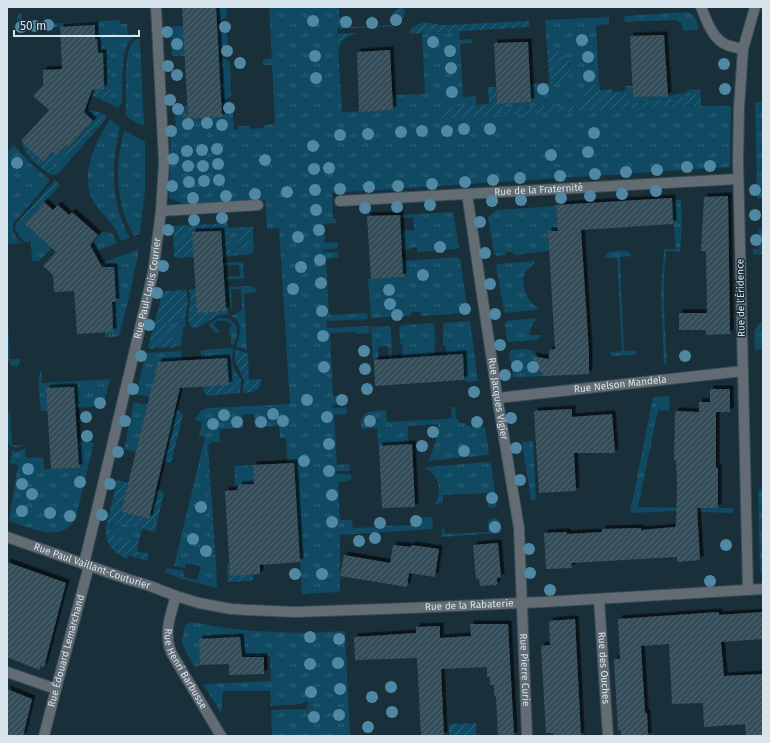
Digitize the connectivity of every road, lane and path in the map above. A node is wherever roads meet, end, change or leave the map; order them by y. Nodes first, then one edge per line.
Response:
1 (156, 7) edge
2 (701, 7) edge
3 (755, 7) edge
4 (743, 49) junction
5 (738, 179) junction
6 (467, 194) junction
7 (340, 201) dead end
8 (258, 205) dead end
9 (161, 211) junction
10 (743, 371) junction
11 (498, 398) junction
12 (7, 537) edge
13 (86, 565) junction
14 (763, 589) edge
15 (748, 590) junction
16 (176, 596) junction
17 (599, 599) junction
18 (522, 603) junction
19 (7, 672) edge
20 (56, 689) junction
21 (44, 736) edge
22 (221, 736) edge
23 (527, 736) edge
24 (608, 736) edge

1 - 9 street, Rue Paul-Louis Courier
2 - 4 street
3 - 4 street, Rue de l'Éridence
4 - 5 street, Rue de l'Éridence
5 - 6 street, Rue de la Fraternité
5 - 10 street, Rue de l'Éridence
6 - 7 street, Rue de la Fraternité
6 - 11 street, Rue Jacques Vigier
8 - 9 street
9 - 13 street, Rue Paul-Louis Courier
10 - 11 street, Rue Nelson Mandela
10 - 15 street, Rue de l'Éridence
11 - 18 street, Rue Jacques Vigier
12 - 13 street, Rue Paul Vaillant-Couturier
13 - 16 street, Rue Paul Vaillant-Couturier
13 - 20 street, Rue Édouard Lemarchand
14 - 15 street, Rue de la Rabaterie
15 - 17 street, Rue de la Rabaterie
16 - 18 street, Rue de la Rabaterie
16 - 22 street, Rue Henri Barbusse
17 - 18 street, Rue de la Rabaterie
17 - 24 street, Rue des Ouches
18 - 23 street, Rue Pierre Curie
19 - 20 street
20 - 21 street, Rue Édouard Lemarchand

